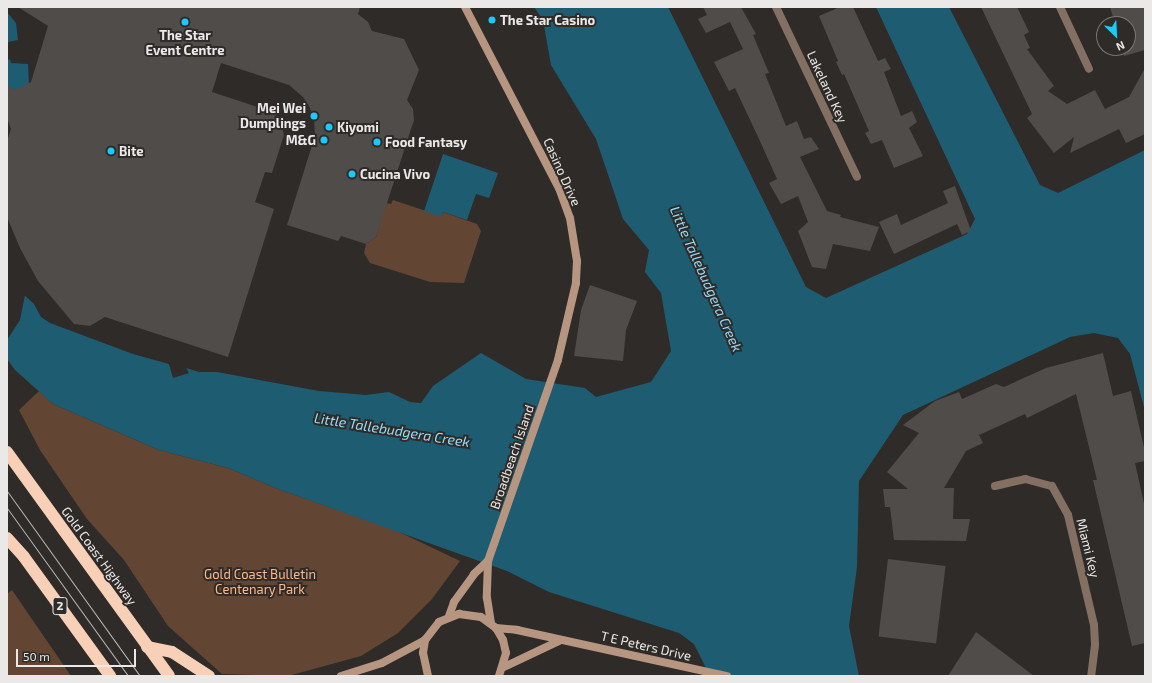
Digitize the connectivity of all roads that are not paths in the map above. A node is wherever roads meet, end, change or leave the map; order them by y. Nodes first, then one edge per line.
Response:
1 (465, 7) edge
2 (776, 7) edge
3 (1060, 7) edge
4 (1089, 69) dead end
5 (857, 177) dead end
6 (558, 360) joint
7 (7, 452) edge
8 (995, 486) dead end
9 (7, 538) edge
10 (488, 561) junction
11 (449, 616) junction
12 (493, 625) junction
13 (425, 640) junction
14 (560, 641) junction
15 (147, 646) junction
16 (504, 667) junction
17 (110, 676) edge
18 (169, 676) edge
19 (209, 676) edge
20 (341, 676) edge
21 (428, 676) edge
22 (499, 676) edge
23 (728, 676) edge
24 (1091, 676) edge

1 - 6 street, Casino Drive
2 - 5 street, Lakeland Key
3 - 4 street
6 - 10 street, Broadbeach Island
7 - 15 highway, Gold Coast Highway
8 - 24 street, Miami Key
9 - 17 highway, 2
10 - 11 street, Broadbeach Island
10 - 12 street, Broadbeach Island
11 - 12 street, T E Peters Drive
11 - 13 street
12 - 14 street, T E Peters Drive
12 - 16 street, Broadbeach Island
13 - 20 street
13 - 21 street
14 - 16 street
14 - 23 street, T E Peters Drive
15 - 18 highway, Gold Coast Highway
15 - 19 highway
16 - 22 street

